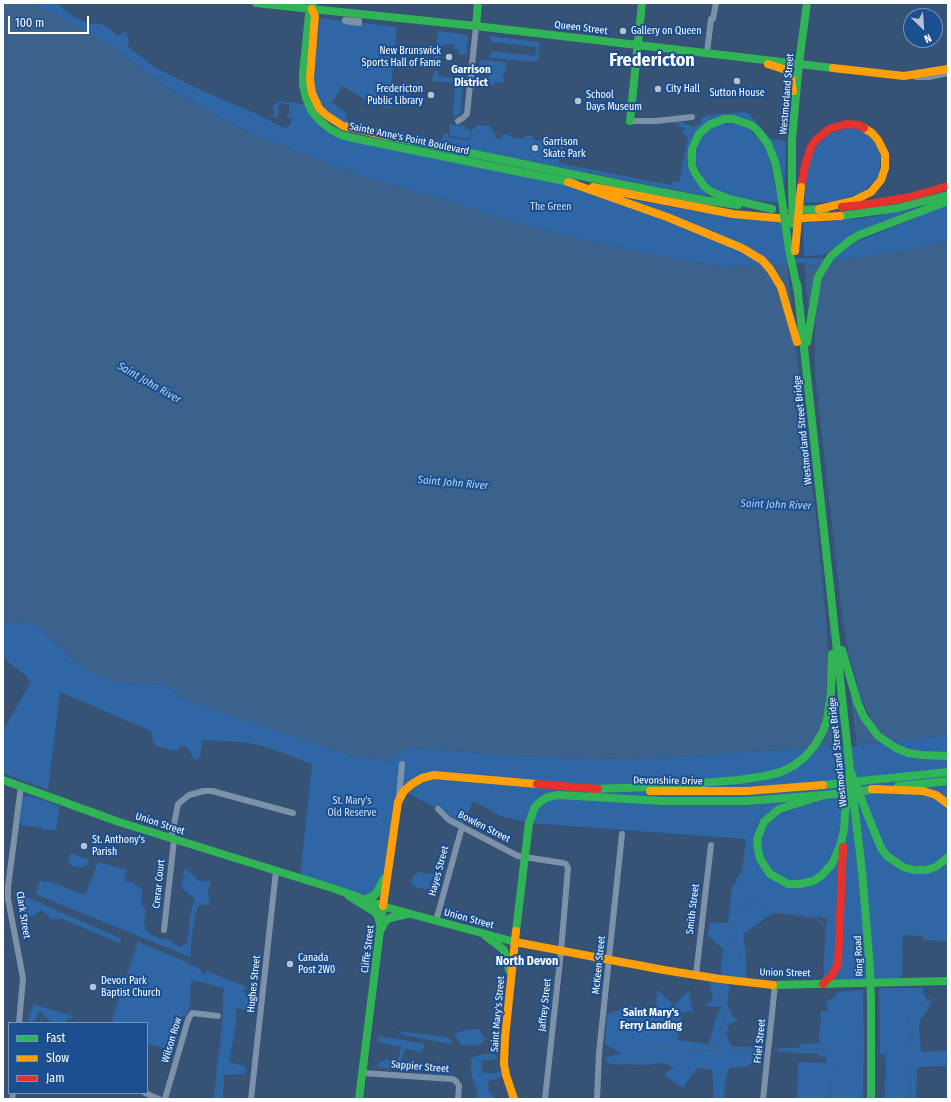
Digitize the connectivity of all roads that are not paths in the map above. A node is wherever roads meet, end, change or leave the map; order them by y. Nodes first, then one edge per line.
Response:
1 (256, 3) edge
2 (478, 3) edge
3 (642, 3) edge
4 (716, 3) edge
5 (807, 3) edge
6 (312, 6) edge
7 (288, 7) junction
8 (308, 24) junction
9 (476, 26) junction
10 (638, 45) junction
11 (707, 53) junction
12 (755, 58) junction
13 (799, 63) junction
14 (948, 69) edge
15 (948, 73) edge
16 (904, 76) junction
17 (795, 104) junction
18 (692, 117) dead end
19 (458, 121) dead end
20 (630, 121) joint
21 (568, 182) junction
22 (948, 186) edge
23 (792, 187) joint
24 (948, 195) edge
25 (948, 201) edge
26 (772, 209) junction
27 (819, 209) junction
28 (795, 251) junction
29 (798, 292) junction
30 (805, 353) junction
31 (806, 368) junction
32 (833, 616) junction
33 (948, 756) edge
34 (402, 764) dead end
35 (850, 770) junction
36 (948, 772) edge
37 (3, 780) edge
38 (948, 781) edge
39 (21, 786) junction
40 (591, 789) junction
41 (872, 789) junction
42 (824, 795) junction
43 (398, 802) junction
44 (948, 804) edge
45 (438, 809) dead end
46 (855, 812) joint
47 (293, 813) dead end
48 (462, 827) junction
49 (844, 830) junction
50 (622, 834) dead end
51 (173, 839) junction
52 (711, 845) dead end
53 (524, 857) junction
54 (948, 857) edge
55 (389, 866) junction
56 (567, 866) joint
57 (276, 871) junction
58 (346, 894) junction
59 (365, 900) junction
60 (383, 906) junction
61 (408, 914) junction
62 (436, 921) junction
63 (381, 929) junction
64 (164, 930) dead end
65 (485, 935) junction
66 (515, 942) junction
67 (561, 951) junction
68 (609, 960) junction
69 (696, 975) junction
70 (948, 981) edge
71 (510, 982) junction
72 (823, 984) junction
73 (775, 985) junction
74 (218, 1016) dead end
75 (19, 1022) edge
76 (363, 1073) junction
77 (147, 1094) edge
78 (158, 1099) edge
79 (165, 1099) edge
80 (251, 1099) edge
81 (359, 1099) edge
82 (458, 1099) edge
83 (514, 1099) edge
84 (545, 1099) edge
85 (597, 1099) edge
86 (763, 1099) edge
87 (871, 1099) edge

1 - 7 main road, Queen Street
2 - 9 main road
3 - 10 main road
4 - 11 street
5 - 13 main road, Westmorland Street
6 - 7 main road, Queen Street
6 - 8 main road, Sainte Anne's Point Boulevard
6 - 9 main road, Queen Street
6 - 26 main road, Sainte Anne's Point Boulevard
7 - 8 main road
8 - 21 main road, Sainte Anne's Point Boulevard
9 - 10 main road, Queen Street
9 - 19 street
10 - 11 main road, Queen Street
10 - 20 main road
11 - 12 main road, Queen Street
12 - 13 main road, Queen Street
12 - 17 main road
13 - 16 main road, Queen Street
13 - 17 main road, Westmorland Street
14 - 16 main road, Queen Street
15 - 16 street, Queen Street
17 - 23 main road, Westmorland Street
18 - 20 street
21 - 24 main road, Sainte Anne's Point Boulevard
21 - 31 main road
22 - 27 main road, Sainte Anne's Point Boulevard
23 - 28 main road, Westmorland Street Bridge, bridge
25 - 30 main road
26 - 27 main road, Sainte Anne's Point Boulevard
26 - 29 main road, bridge
27 - 28 main road, bridge
28 - 29 main road, Westmorland Street Bridge, bridge
29 - 30 main road, Westmorland Street Bridge
30 - 31 main road, Westmorland Street Bridge
31 - 32 main road, Westmorland Street Bridge
32 - 33 main road
32 - 35 main road, Westmorland Street Bridge
32 - 40 main road
34 - 43 street
35 - 46 main road, Westmorland Street Bridge, bridge
35 - 49 main road, bridge
35 - 54 main road, bridge
36 - 40 main road, Devonshire Drive
37 - 39 main road, Union Street
38 - 41 main road, Devonshire Drive
39 - 51 main road, Union Street
39 - 75 street, Clark Street
40 - 43 main road, Devonshire Drive
41 - 42 main road, Devonshire Drive
41 - 44 main road
42 - 49 main road
42 - 53 main road, Devonshire Drive
43 - 55 main road, Cliffe Street
45 - 48 street, Bowlen Street
46 - 87 main road, Ring Road, bridge
47 - 51 street, Crerar Court
48 - 53 street, Bowlen Street
48 - 62 street, Hayes Street
49 - 72 main road
50 - 68 street, McKeen Street
51 - 57 main road, Union Street
51 - 64 street, Crerar Court
52 - 69 street, Smith Street
53 - 56 street, Bowlen Street
53 - 66 main road, Saint Mary's Street
55 - 59 main road
55 - 60 main road, Cliffe Street
56 - 67 street, Jaffrey Street
57 - 58 main road, Union Street
57 - 80 street, Hughes Street
58 - 59 main road, Union Street
58 - 63 main road
59 - 60 main road, Union Street
60 - 61 main road, Union Street
60 - 63 main road, Cliffe Street
61 - 62 main road, Union Street
61 - 63 main road
62 - 65 main road, Union Street
63 - 76 main road, Cliffe Street
65 - 66 main road, Union Street
65 - 71 main road
66 - 67 main road, Union Street
66 - 71 main road, Saint Mary's Street
67 - 68 main road, Union Street
67 - 84 street, Jaffrey Street
68 - 69 main road, Union Street
68 - 85 street, McKeen Street
69 - 73 main road, Union Street
70 - 72 main road, Union Street
71 - 83 main road, Saint Mary's Street
72 - 73 main road, Union Street
73 - 86 street, Friel Street
74 - 79 street, Wilson Row
76 - 81 main road, Cliffe Street
76 - 82 street, Sappier Street
77 - 78 street

